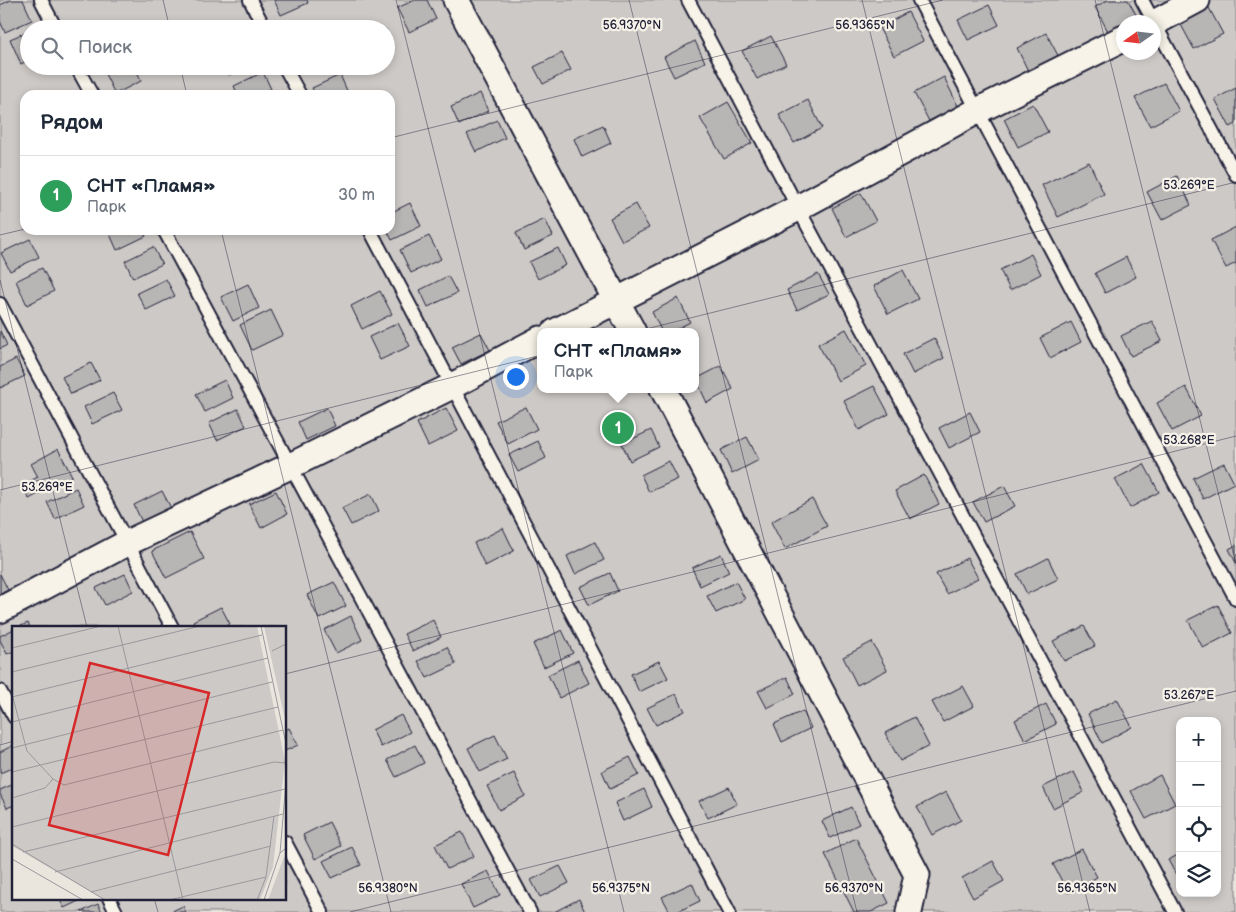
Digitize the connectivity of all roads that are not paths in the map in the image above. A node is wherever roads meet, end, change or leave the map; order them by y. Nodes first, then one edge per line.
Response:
1 (41, 0) edge
2 (250, 0) edge
3 (456, 0) edge
4 (688, 0) edge
5 (919, 0) edge
6 (1142, 0) edge
7 (1197, 0) edge
8 (1150, 15) edge
9 (1161, 19) edge
10 (51, 20) edge
11 (260, 20) edge
12 (1161, 36) edge
13 (1116, 42) edge
14 (81, 75) edge
15 (289, 75) edge
16 (89, 90) edge
17 (297, 90) edge
18 (977, 111) junction
19 (1236, 175) edge
20 (798, 208) junction
21 (167, 235) edge
22 (373, 235) edge
23 (616, 299) junction
24 (0, 304) edge
25 (562, 328) edge
26 (631, 328) edge
27 (537, 341) edge
28 (452, 386) junction
29 (665, 393) edge
30 (290, 466) junction
31 (128, 543) junction
32 (1236, 599) edge
33 (0, 610) edge
34 (171, 626) edge
35 (0, 690) edge
36 (12, 713) edge
37 (286, 844) edge
38 (110, 900) edge
39 (116, 912) edge
40 (322, 912) edge
41 (530, 912) edge
42 (729, 912) edge
43 (909, 912) edge
44 (1175, 912) edge

1 - 10 lane
2 - 11 lane
3 - 23 street
4 - 20 lane
5 - 18 lane
6 - 8 lane
7 - 9 street
12 - 19 lane
13 - 18 street
14 - 16 lane
15 - 17 lane
18 - 20 street
18 - 32 lane
20 - 23 street
20 - 44 lane
21 - 30 lane
22 - 28 lane
23 - 25 street
23 - 26 street
24 - 31 lane
27 - 28 street
28 - 30 street
28 - 42 lane
29 - 43 street
30 - 31 street
30 - 41 lane
31 - 33 street
31 - 34 lane
35 - 36 lane
37 - 40 lane
38 - 39 lane

